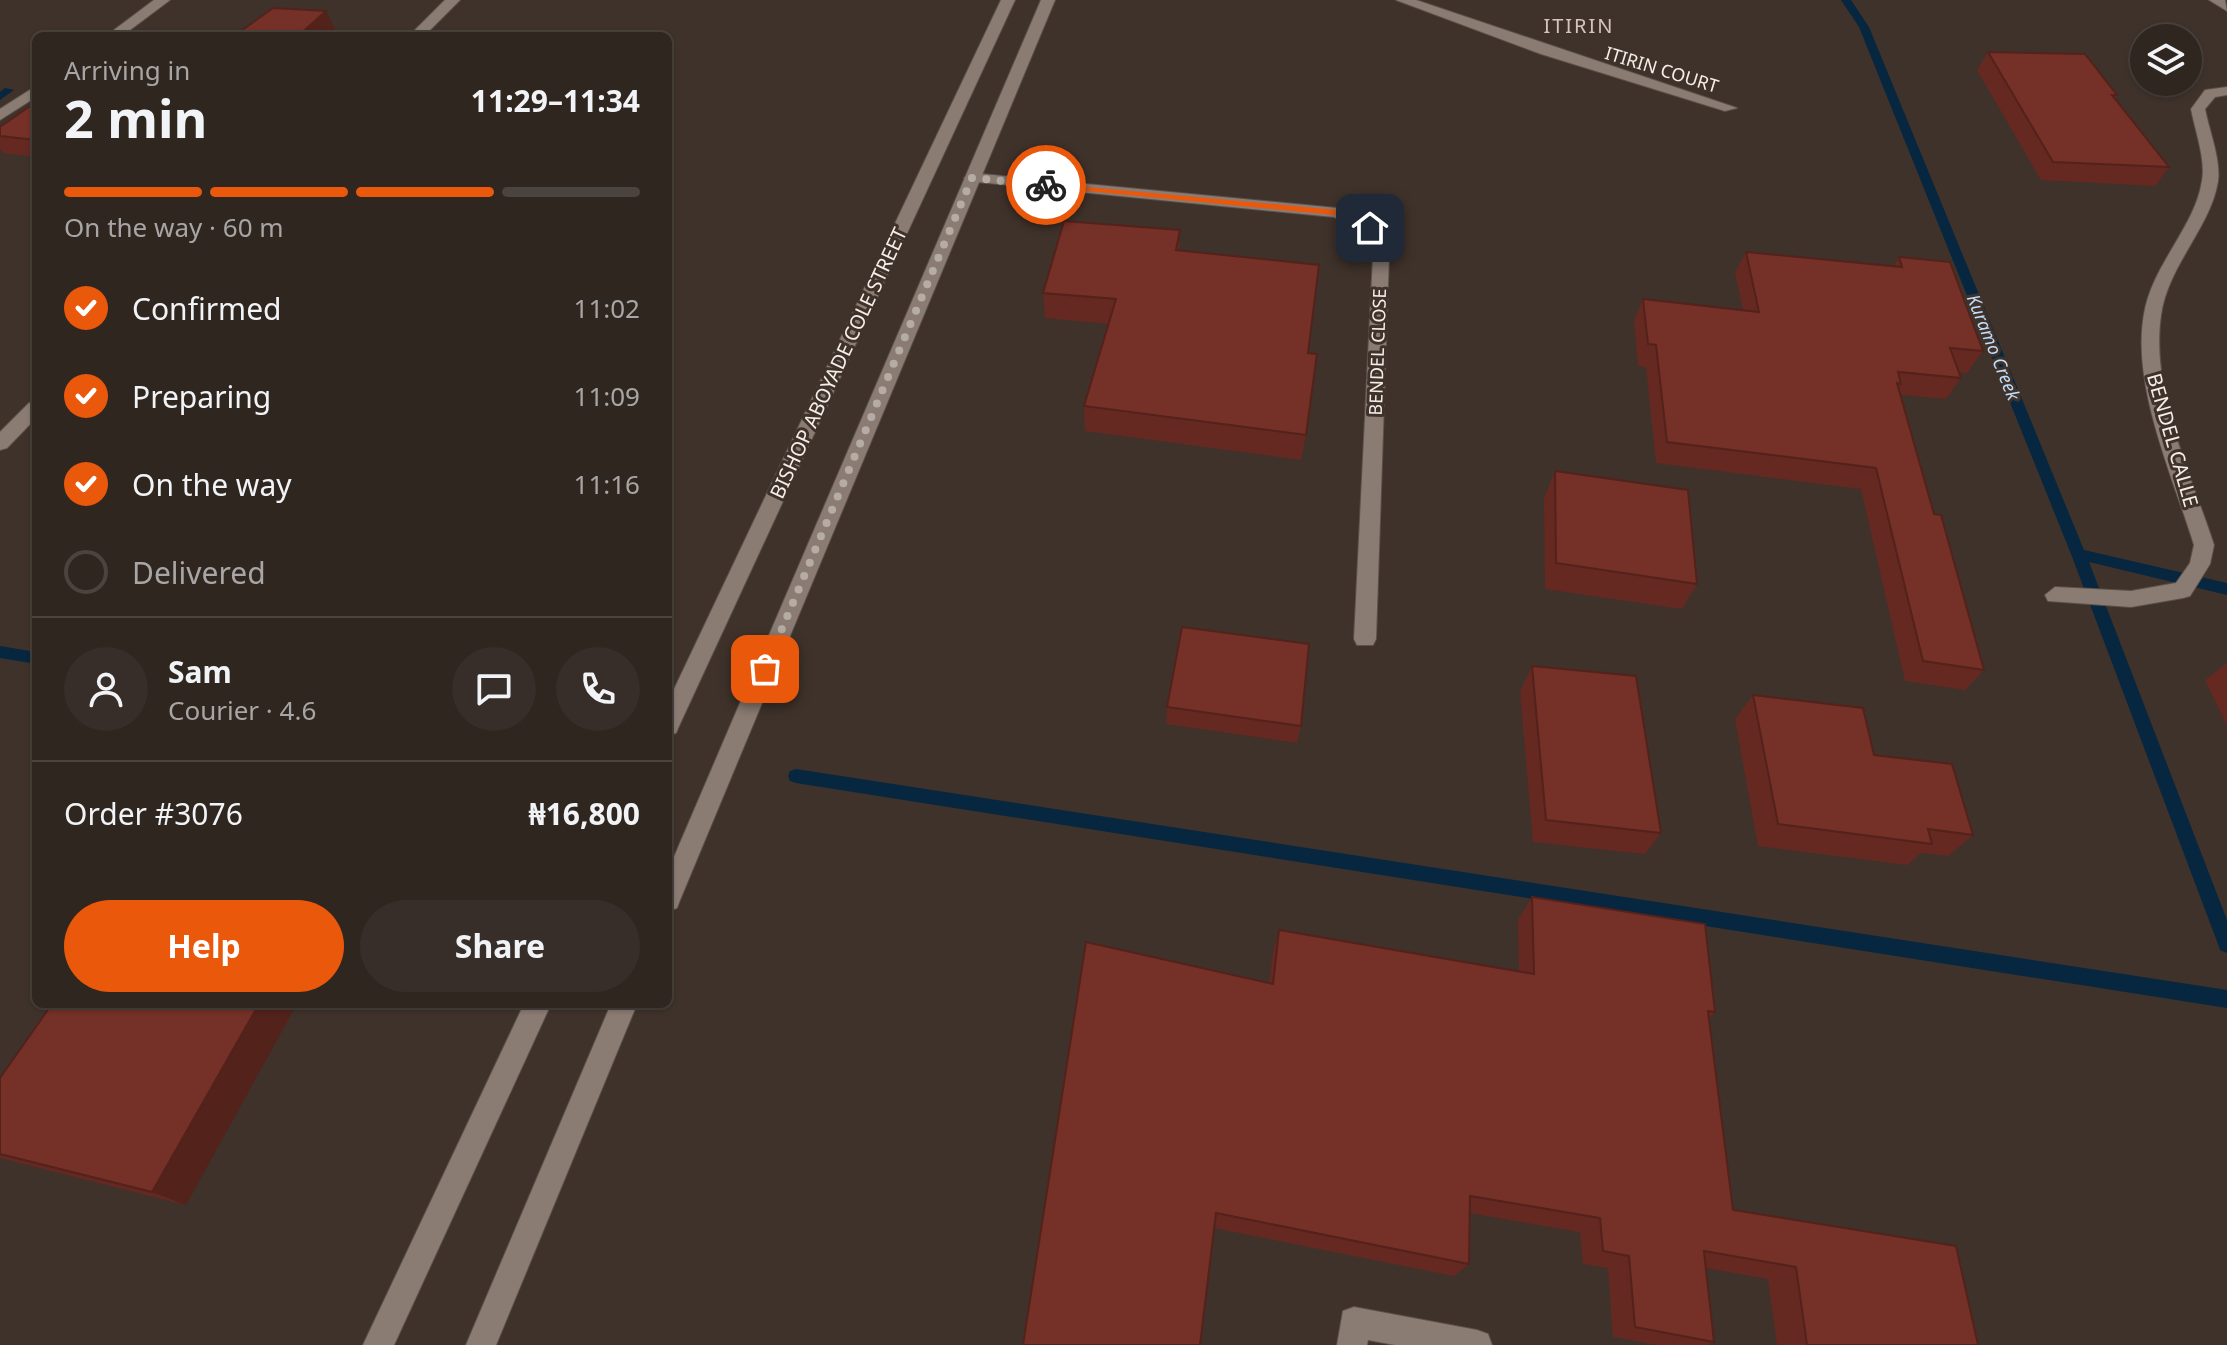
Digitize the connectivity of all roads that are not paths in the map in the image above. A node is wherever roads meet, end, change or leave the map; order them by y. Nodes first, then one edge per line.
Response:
1 (163, 0) edge
2 (453, 0) edge
3 (1008, 0) edge
4 (1048, 0) edge
5 (1403, 0) edge
6 (2216, 0) edge
7 (2227, 7) edge
8 (119, 32) edge
9 (420, 32) edge
10 (2227, 91) edge
11 (32, 93) edge
12 (1730, 108) dead end
13 (0, 116) edge
14 (972, 178) junction
15 (32, 411) edge
16 (0, 443) edge
17 (2055, 595) dead end
18 (1365, 639) dead end
19 (672, 717) edge
20 (672, 890) edge
21 (536, 1008) edge
22 (622, 1008) edge
23 (378, 1345) edge
24 (481, 1345) edge
25 (1352, 1345) edge
26 (1477, 1345) edge

1 - 8 street
2 - 9 street
3 - 19 street, BISHOP ABOYADE COLE STREET
4 - 14 street
5 - 12 street, ITIRIN COURT
6 - 7 street
10 - 17 street, BENDEL CALLE
11 - 13 street
14 - 18 street, BENDEL CLOSE
14 - 20 street
15 - 16 street
21 - 23 street
22 - 24 street
25 - 26 street

